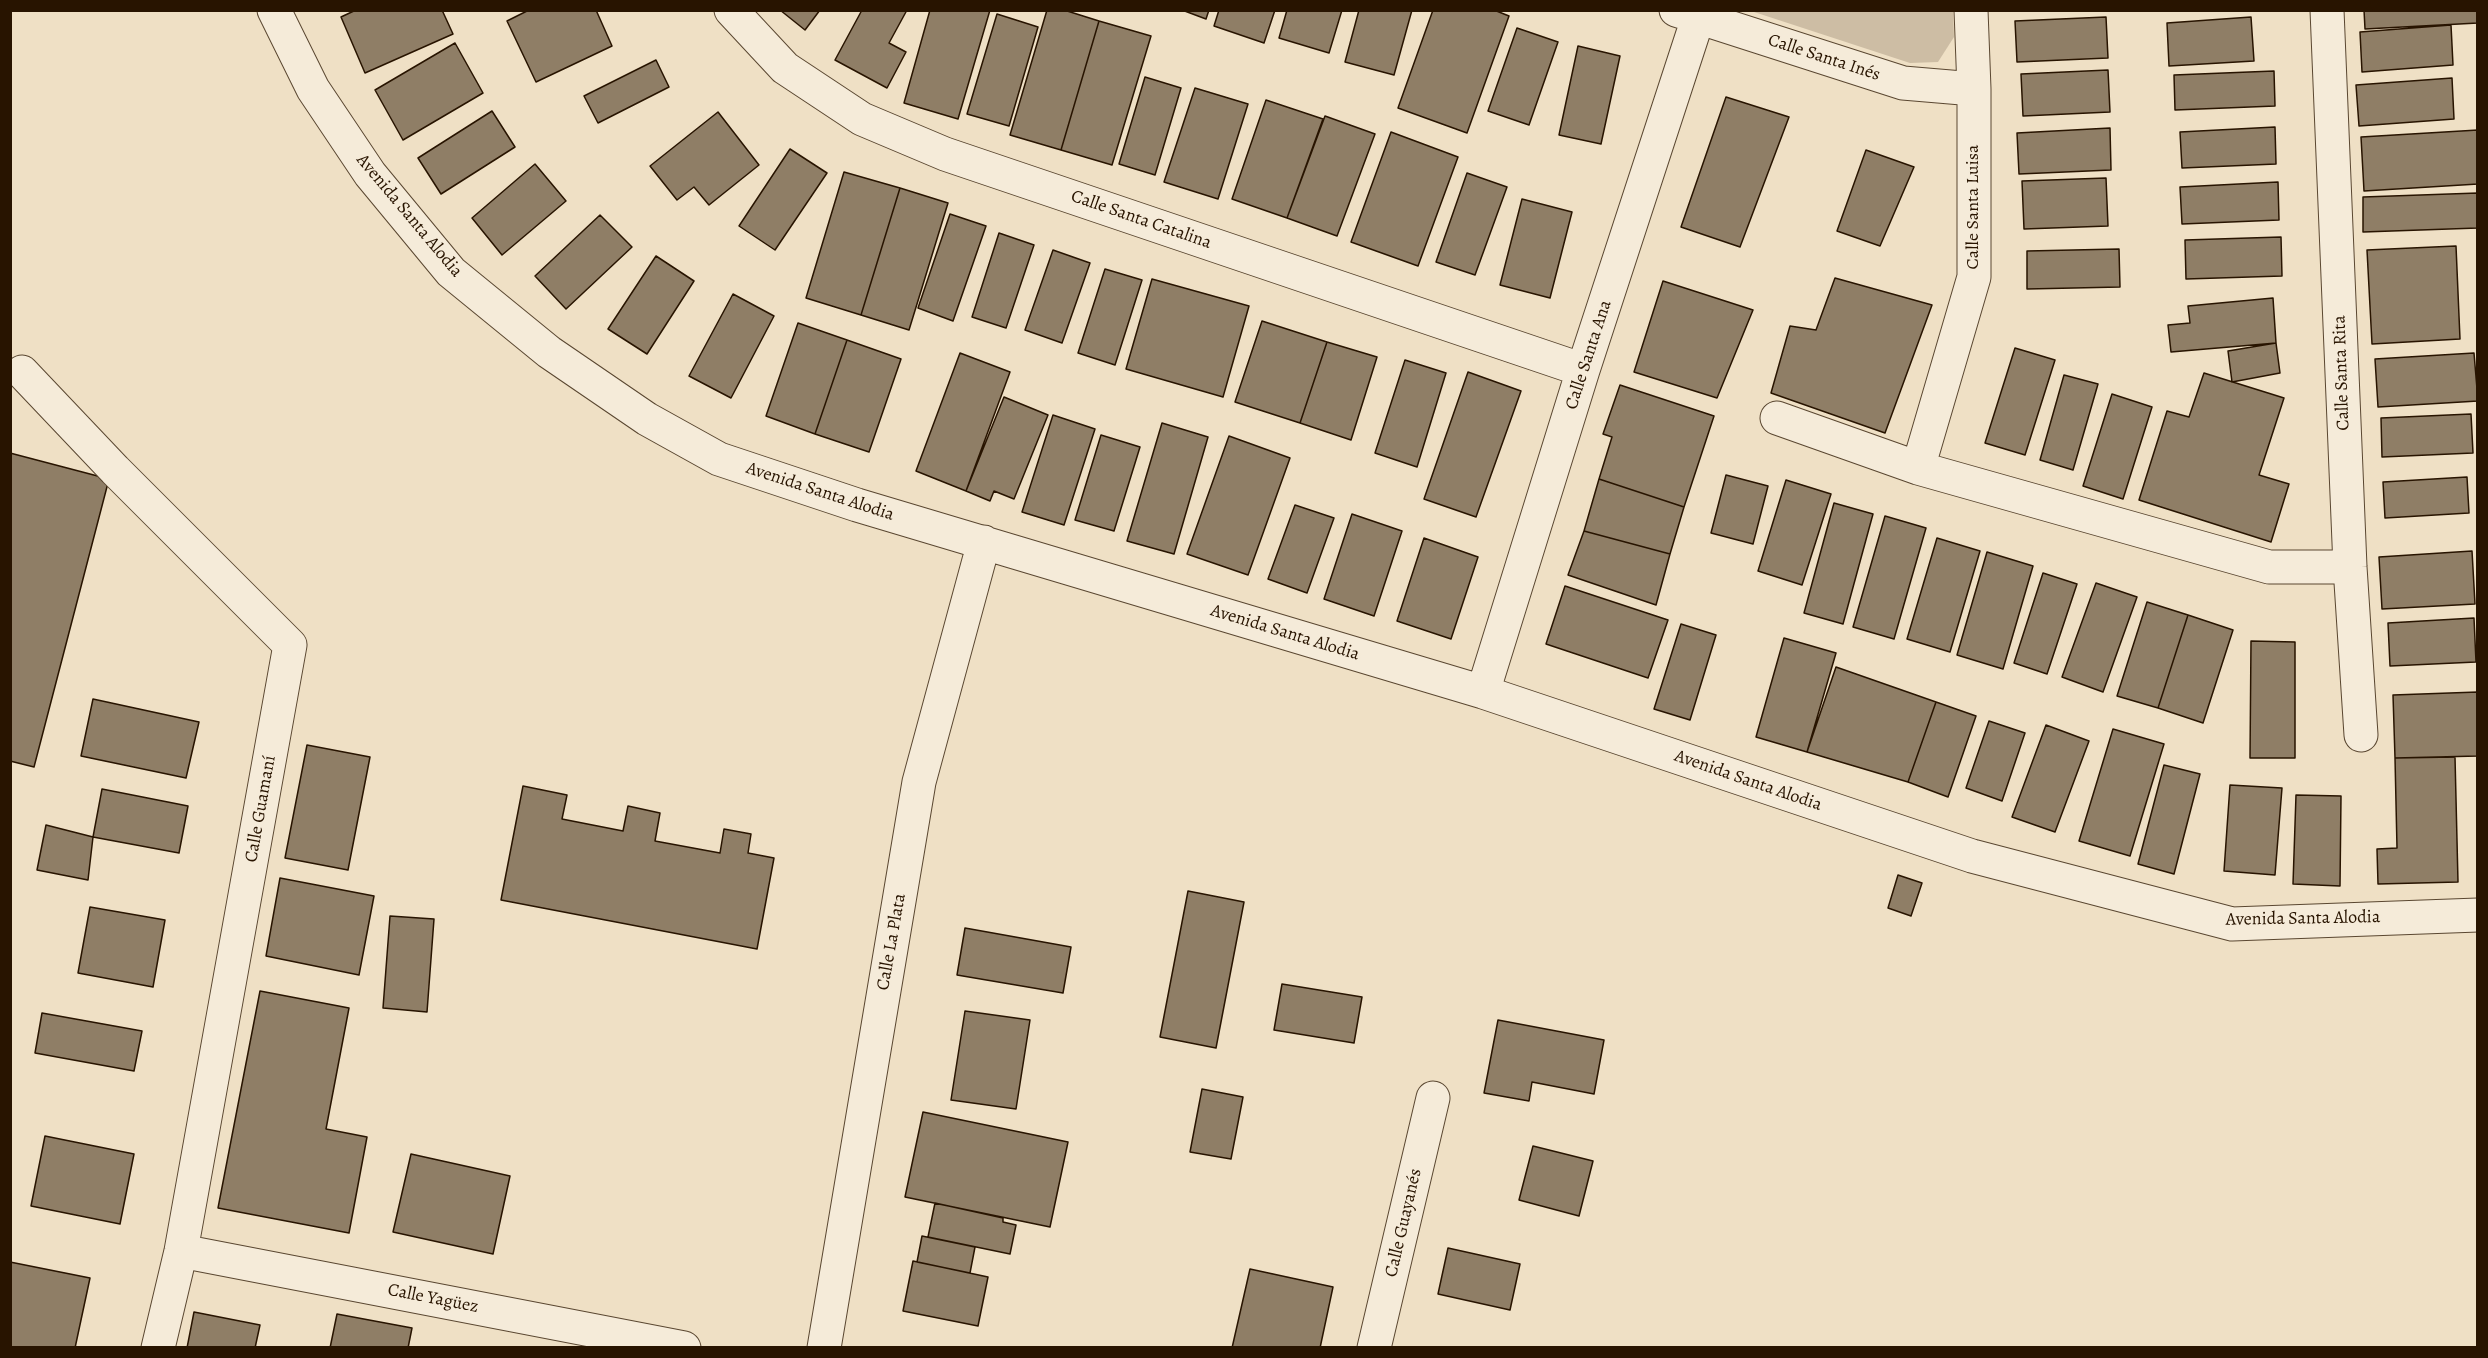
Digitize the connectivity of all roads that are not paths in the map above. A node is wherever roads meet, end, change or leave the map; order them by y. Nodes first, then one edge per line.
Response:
1 (274, 10) edge
2 (731, 10) edge
3 (1971, 10) edge
4 (2327, 10) edge
5 (1687, 14) edge
6 (1974, 89) junction
7 (1583, 370) junction
8 (22, 372) dead end
9 (1778, 418) dead end
10 (1918, 468) junction
11 (984, 542) junction
12 (2350, 567) junction
13 (1483, 692) junction
14 (2361, 735) dead end
15 (2478, 915) edge
16 (1433, 1098) dead end
17 (181, 1251) junction
18 (158, 1347) edge
19 (684, 1347) edge
20 (824, 1347) edge
21 (1374, 1347) edge

1 - 11 street, Avenida Santa Alodia
2 - 7 street, Calle Santa Catalina
3 - 6 street, Calle Santa Luisa
4 - 12 street, Calle Santa Rita
5 - 6 street, Calle Santa Inés
5 - 7 street, Calle Santa Ana
6 - 10 street, Calle Santa Luisa
7 - 13 street, Calle Santa Ana
8 - 17 street, Calle Guamaní
9 - 10 street
10 - 12 street
11 - 13 street, Avenida Santa Alodia
11 - 20 street, Calle La Plata
12 - 14 street, Calle Santa Rita
13 - 15 street, Avenida Santa Alodia
16 - 21 street, Calle Guayanés
17 - 18 street, Calle Guamaní
17 - 19 street, Calle Yagüez

